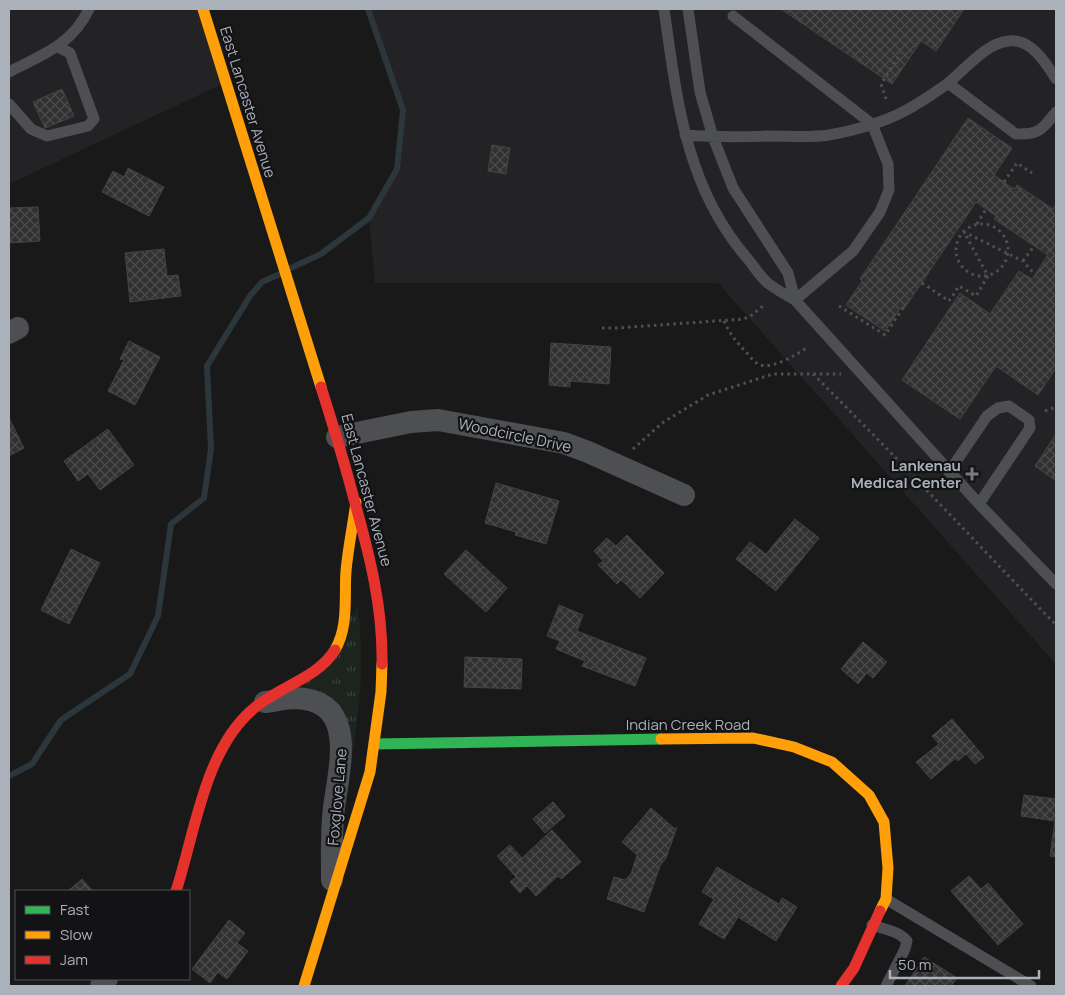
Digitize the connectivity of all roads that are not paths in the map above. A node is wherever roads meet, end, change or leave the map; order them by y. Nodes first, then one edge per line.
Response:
1 (89, 9) edge
2 (203, 9) edge
3 (664, 9) edge
4 (688, 9) edge
5 (733, 16) dead end
6 (58, 47) junction
7 (9, 72) edge
8 (1056, 79) edge
9 (948, 83) junction
10 (9, 104) edge
11 (1056, 112) edge
12 (872, 124) junction
13 (685, 135) junction
14 (713, 137) junction
15 (795, 300) junction
16 (337, 436) junction
17 (949, 472) junction
18 (684, 495) dead end
19 (356, 502) junction
20 (978, 504) junction
21 (1056, 584) edge
22 (264, 702) junction
23 (375, 744) junction
24 (176, 890) edge
25 (331, 895) junction
26 (886, 899) junction
27 (872, 925) junction
28 (304, 986) edge
29 (841, 986) edge
30 (886, 986) edge
31 (1031, 986) edge

1 - 6 lane
2 - 16 main road, East Lancaster Avenue
3 - 13 lane
4 - 14 lane
5 - 12 lane
6 - 7 lane
6 - 10 lane
8 - 9 lane
9 - 11 lane
9 - 12 lane
12 - 14 lane
12 - 15 lane
13 - 14 lane
13 - 15 lane
14 - 15 lane
15 - 17 lane
16 - 18 street, Woodcircle Drive
16 - 19 main road, East Lancaster Avenue
17 - 20 lane
17 - 20 lane
19 - 22 main road
19 - 23 main road, East Lancaster Avenue
20 - 21 lane
22 - 24 main road
22 - 25 street, Foxglove Lane
23 - 25 main road, East Lancaster Avenue
23 - 26 main road, Indian Creek Road
25 - 28 main road, East Lancaster Avenue
26 - 27 main road, Indian Creek Road
26 - 31 lane
27 - 29 main road, Indian Creek Road
27 - 30 lane

